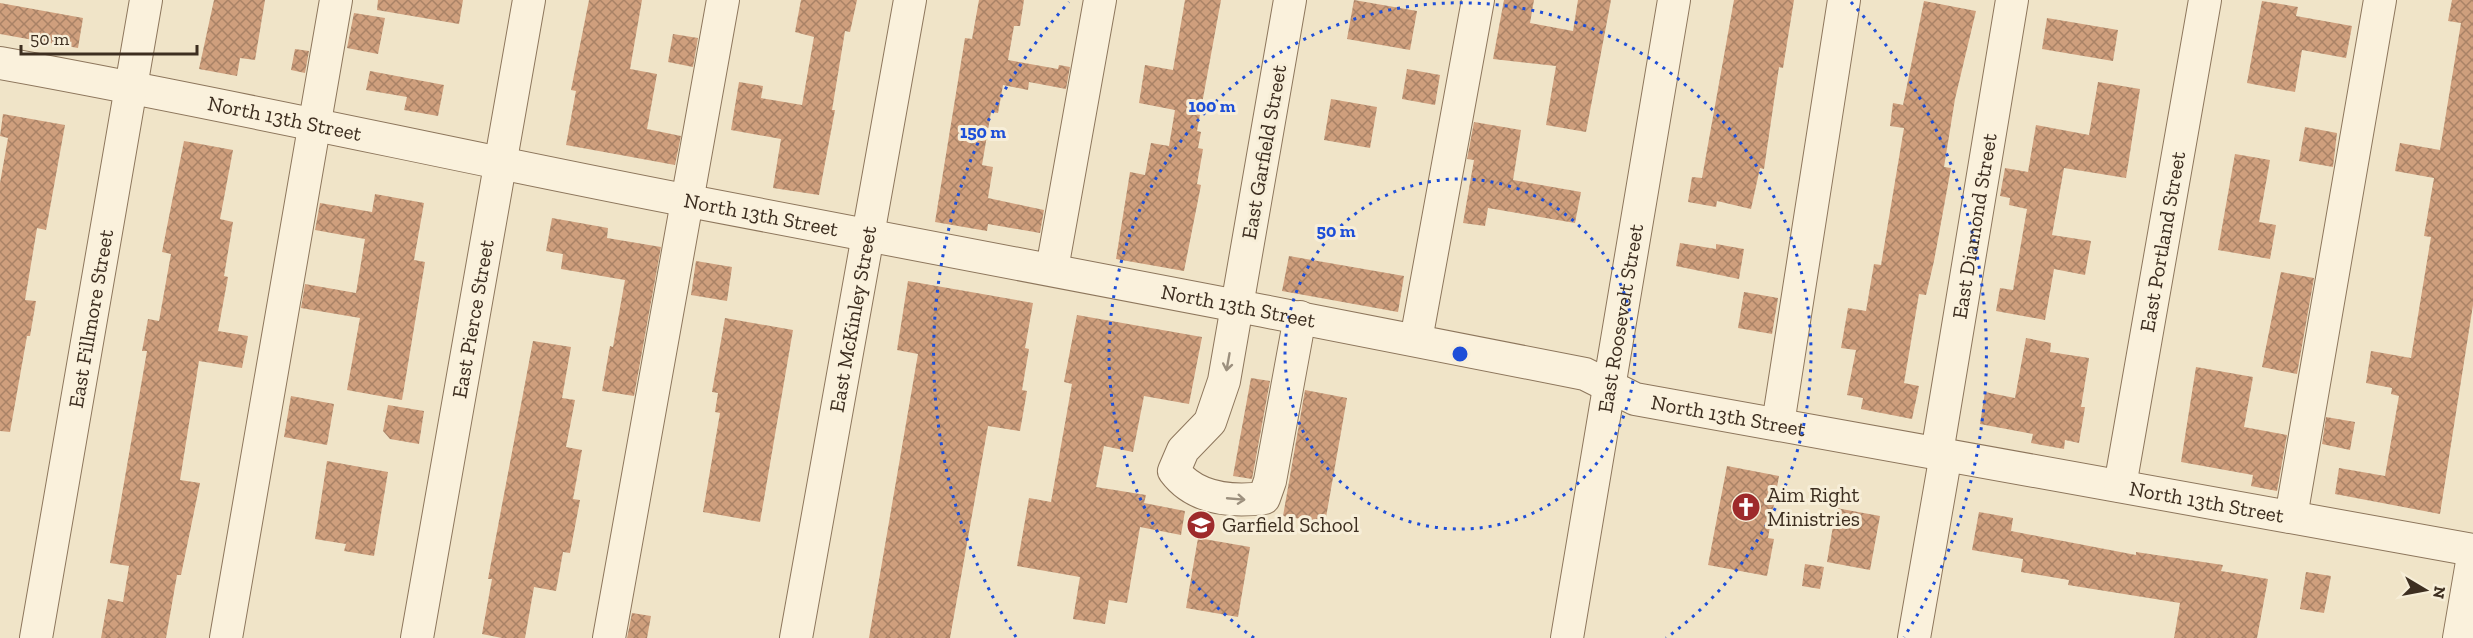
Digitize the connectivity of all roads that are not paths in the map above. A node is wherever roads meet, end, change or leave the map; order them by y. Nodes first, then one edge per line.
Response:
1 (146, 0) edge
2 (336, 0) edge
3 (529, 0) edge
4 (723, 0) edge
5 (910, 0) edge
6 (1100, 0) edge
7 (1290, 0) edge
8 (1478, 0) edge
9 (1674, 0) edge
10 (1844, 0) edge
11 (2012, 0) edge
12 (2205, 0) edge
13 (2380, 0) edge
14 (0, 63) edge
15 (131, 86) junction
16 (314, 126) junction
17 (501, 164) junction
18 (688, 201) junction
19 (870, 234) junction
20 (1052, 269) junction
21 (1238, 305) junction
22 (1300, 317) junction
23 (1416, 340) junction
24 (1609, 387) junction
25 (1778, 424) junction
26 (1942, 454) junction
27 (2120, 486) junction
28 (2291, 517) junction
29 (2473, 550) edge
30 (2473, 556) edge
31 (36, 638) edge
32 (226, 638) edge
33 (417, 638) edge
34 (609, 638) edge
35 (796, 638) edge
36 (1567, 638) edge
37 (1914, 638) edge
38 (2459, 638) edge

1 - 15 street, East Fillmore Street
2 - 16 street
3 - 17 street, East Pierce Street
4 - 18 street
5 - 19 street, East McKinley Street
6 - 20 street
7 - 21 street, East Garfield Street
8 - 23 street
9 - 24 street, East Roosevelt Street
10 - 25 street
11 - 26 street, East Diamond Street
12 - 27 street, East Portland Street
13 - 28 street
14 - 15 street, North 13th Street
15 - 16 street, North 13th Street
15 - 31 street, East Fillmore Street
16 - 17 street, North 13th Street
16 - 32 street
17 - 18 street, North 13th Street
17 - 33 street, East Pierce Street
18 - 19 street, North 13th Street
18 - 34 street
19 - 20 street, North 13th Street
19 - 35 street, East McKinley Street
20 - 21 street, North 13th Street
21 - 22 street, North 13th Street
21 -> 22 street, East Garfield Street
22 - 23 street, North 13th Street
23 - 24 street, North 13th Street
24 - 25 street, North 13th Street
24 - 36 street, East Roosevelt Street
25 - 26 street, North 13th Street
26 - 27 street, North 13th Street
26 - 37 street, East Diamond Street
27 - 28 street, North 13th Street
28 - 29 street, North 13th Street
30 - 38 street

